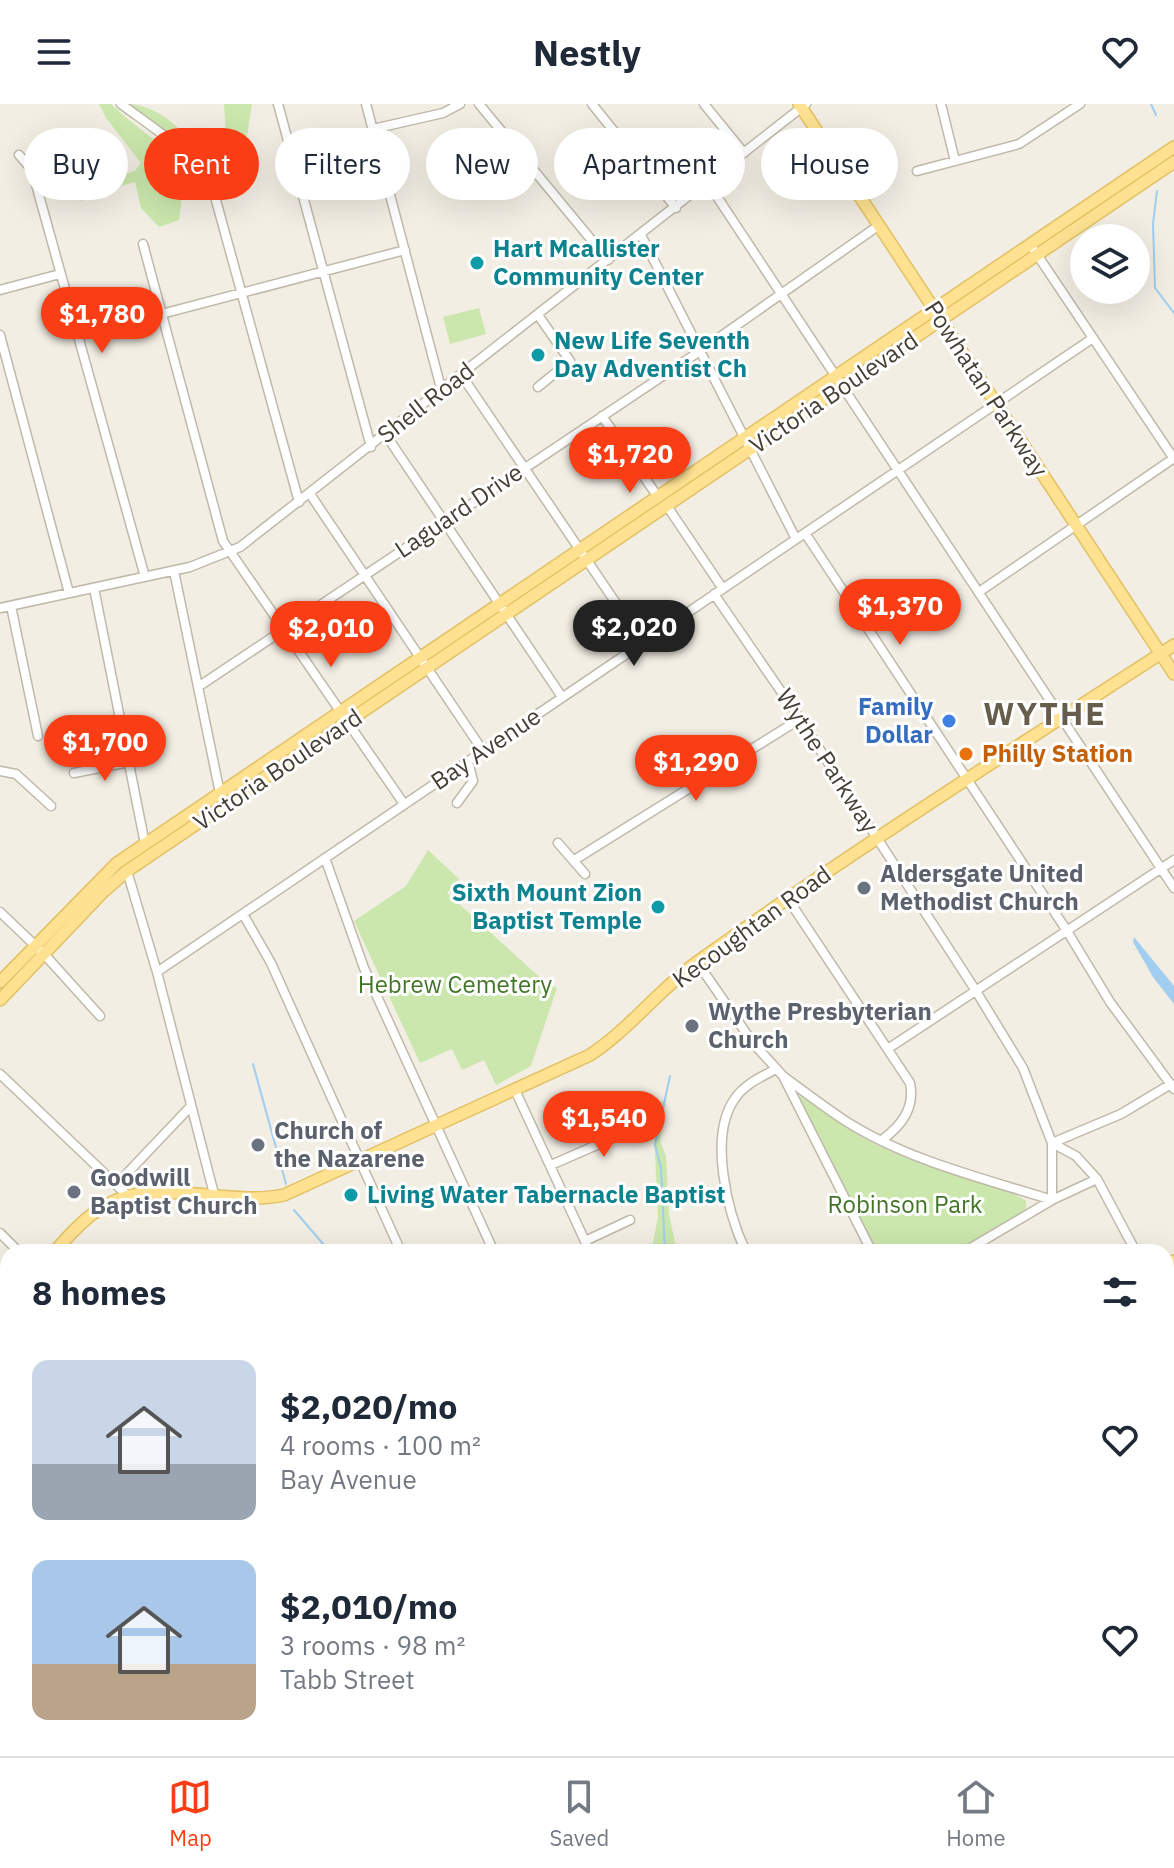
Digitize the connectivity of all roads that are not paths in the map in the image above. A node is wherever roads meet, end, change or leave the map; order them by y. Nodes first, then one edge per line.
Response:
1 (121, 104) edge
2 (278, 104) edge
3 (366, 104) edge
4 (460, 104) edge
5 (479, 104) edge
6 (592, 104) edge
7 (704, 104) edge
8 (941, 104) edge
9 (1080, 104) edge
10 (802, 105) edge
11 (373, 128) edge
12 (377, 128) edge
13 (724, 128) edge
14 (1174, 147) edge
15 (745, 152) edge
16 (19, 155) dead end
17 (955, 161) junction
18 (1174, 162) edge
19 (917, 171) dead end
20 (392, 200) edge
21 (686, 200) edge
22 (719, 200) edge
23 (676, 208) junction
24 (878, 226) junction
25 (641, 235) junction
26 (143, 244) dead end
27 (1030, 244) junction
28 (405, 250) junction
29 (1037, 256) junction
30 (608, 260) junction
31 (324, 271) junction
32 (60, 274) junction
33 (0, 290) edge
34 (243, 292) junction
35 (781, 294) junction
36 (934, 310) junction
37 (162, 314) junction
38 (538, 315) junction
39 (941, 320) junction
40 (0, 335) edge
41 (78, 336) junction
42 (1093, 338) junction
43 (700, 351) junction
44 (462, 376) junction
45 (836, 376) junction
46 (538, 387) dead end
47 (843, 387) junction
48 (442, 392) junction
49 (996, 404) junction
50 (602, 416) junction
51 (386, 435) junction
52 (745, 437) junction
53 (371, 447) junction
54 (751, 449) junction
55 (1174, 458) edge
56 (525, 467) junction
57 (898, 470) junction
58 (310, 494) junction
59 (658, 497) junction
60 (299, 502) junction
61 (667, 506) junction
62 (445, 520) junction
63 (1076, 526) junction
64 (805, 533) junction
65 (796, 539) junction
66 (232, 552) junction
67 (583, 555) junction
68 (174, 571) junction
69 (364, 576) junction
70 (145, 577) junction
71 (94, 588) junction
72 (723, 589) junction
73 (979, 592) junction
74 (69, 593) junction
75 (714, 594) junction
76 (11, 606) junction
77 (0, 608) edge
78 (504, 609) junction
79 (283, 628) junction
80 (643, 643) junction
81 (1174, 645) edge
82 (1161, 653) junction
83 (420, 657) junction
84 (428, 668) junction
85 (1174, 674) edge
86 (198, 687) junction
87 (562, 697) junction
88 (344, 717) junction
89 (1061, 717) junction
90 (800, 719) junction
91 (38, 736) dead end
92 (483, 751) junction
93 (468, 761) junction
94 (129, 762) junction
95 (0, 771) edge
96 (74, 773) dead end
97 (968, 779) junction
98 (220, 793) junction
99 (457, 803) dead end
100 (404, 804) junction
101 (51, 806) dead end
102 (223, 806) junction
103 (877, 838) junction
104 (558, 843) dead end
105 (145, 844) junction
106 (325, 858) junction
107 (576, 859) junction
108 (1174, 860) edge
109 (1161, 868) junction
110 (127, 871) junction
111 (585, 874) dead end
112 (1174, 888) edge
113 (788, 899) junction
114 (0, 912) edge
115 (243, 914) junction
116 (1067, 931) junction
117 (40, 949) junction
118 (697, 962) junction
119 (157, 972) junction
120 (0, 982) edge
121 (976, 991) junction
122 (0, 1000) edge
123 (100, 1016) dead end
124 (889, 1048) junction
125 (776, 1069) junction
126 (0, 1074) edge
127 (783, 1076) junction
128 (1172, 1087) edge
129 (515, 1090) junction
130 (191, 1106) junction
131 (645, 1124) dead end
132 (438, 1126) junction
133 (882, 1140) junction
134 (1052, 1143) junction
135 (360, 1162) junction
136 (551, 1165) junction
137 (1097, 1179) junction
138 (116, 1185) junction
139 (128, 1196) junction
140 (215, 1198) junction
141 (1052, 1200) junction
142 (630, 1220) dead end
143 (585, 1241) junction
144 (62, 1244) edge
145 (397, 1244) edge
146 (490, 1244) edge
147 (586, 1244) edge
148 (743, 1244) edge
149 (868, 1244) edge
150 (978, 1244) edge
151 (1132, 1244) edge

1 - 34 street
2 - 31 street
3 - 11 street
4 - 12 street
5 - 30 street
6 - 23 street
7 - 13 street
8 - 17 street
9 - 17 street
10 - 15 street, Shell Road
10 - 24 main road, Powhatan Parkway
14 - 27 main road, Victoria Boulevard
16 - 32 street
17 - 19 street
18 - 29 main road, Victoria Boulevard
20 - 28 street
21 - 23 street, Shell Road
22 - 35 street
23 - 25 street, Shell Road
24 - 35 street, Laguard Drive
24 - 36 main road, Powhatan Parkway
25 - 30 street, Shell Road
25 - 43 street
26 - 37 street
27 - 29 street
27 - 36 main road, Victoria Boulevard
28 - 31 street
28 - 48 street
29 - 39 main road, Victoria Boulevard
29 - 42 street
30 - 38 street, Shell Road
31 - 34 street
31 - 53 street
32 - 33 street
32 - 41 street
34 - 37 street
34 - 60 street
35 - 43 street, Laguard Drive
35 - 45 street
36 - 39 main road, Powhatan Parkway
36 - 45 main road, Victoria Boulevard
37 - 41 street
37 - 66 street
38 - 44 street, Shell Road
38 - 46 street
39 - 47 main road, Victoria Boulevard
39 - 49 main road, Powhatan Parkway
40 - 74 street
41 - 70 street
42 - 49 street, Bay Avenue
42 - 55 street
43 - 50 street, Laguard Drive
43 - 52 street
44 - 48 street, Shell Road
44 - 56 street
45 - 47 street
45 - 52 main road, Victoria Boulevard
47 - 54 main road, Victoria Boulevard
47 - 57 street
48 - 51 street, Shell Road
49 - 57 street, Bay Avenue
49 - 63 main road, Powhatan Parkway
50 - 56 street, Laguard Drive
50 - 59 street
51 - 53 street, Shell Road
51 - 62 street
52 - 54 street
52 - 59 main road, Victoria Boulevard
53 - 58 street, Shell Road
54 - 61 main road, Victoria Boulevard
54 - 65 street
55 - 63 street
56 - 62 street, Laguard Drive
56 - 67 street
57 - 64 street, Bay Avenue
57 - 73 street
58 - 60 street, Shell Road
58 - 69 street
59 - 67 main road, Victoria Boulevard
60 - 66 street, Shell Road
61 - 67 main road, Victoria Boulevard
61 - 72 street
62 - 69 street, Laguard Drive
62 - 78 street
63 - 73 street
63 - 82 main road, Powhatan Parkway
64 - 65 street, Bay Avenue
64 - 97 street
65 - 72 street, Bay Avenue
66 - 68 street, Shell Road
66 - 79 street
67 - 78 main road, Victoria Boulevard
67 - 80 street
68 - 70 street, Shell Road
68 - 86 street
69 - 79 street, Laguard Drive
69 - 83 street
70 - 71 street, Shell Road
71 - 74 street, Shell Road
71 - 94 street
72 - 75 street, Bay Avenue
73 - 89 street
74 - 76 street, Shell Road
75 - 80 street, Bay Avenue
75 - 90 street, Wythe Parkway
76 - 77 street, Shell Road
76 - 91 street
78 - 83 main road, Victoria Boulevard
78 - 84 main road, Victoria Boulevard
78 - 87 street
79 - 86 street, Laguard Drive
79 - 88 street
80 - 87 street, Bay Avenue
81 - 82 main road, Kecoughtan Road
82 - 85 main road, Powhatan Parkway
82 - 89 main road, Kecoughtan Road
83 - 84 street
83 - 88 main road, Victoria Boulevard
84 - 88 main road, Victoria Boulevard
84 - 92 street
86 - 98 street
87 - 92 street, Bay Avenue
88 - 98 main road, Victoria Boulevard
88 - 100 street
88 - 102 main road, Victoria Boulevard
89 - 97 main road, Kecoughtan Road
89 - 109 street
90 - 103 street, Wythe Parkway
90 - 107 street
92 - 93 street, Bay Avenue
93 - 99 street
93 - 100 street, Bay Avenue
94 - 96 street
94 - 105 street
95 - 101 street
97 - 103 main road, Kecoughtan Road
97 - 116 street
98 - 102 street
98 - 105 main road, Victoria Boulevard
100 - 106 street, Bay Avenue
102 - 110 main road, Victoria Boulevard
103 - 113 main road, Kecoughtan Road
103 - 121 street, Wythe Parkway
104 - 107 street
105 - 117 main road, Victoria Boulevard
106 - 115 street, Bay Avenue
106 - 132 street
107 - 111 street
108 - 109 street
109 - 112 street
109 - 116 street
110 - 117 main road, Victoria Boulevard
110 - 119 street
113 - 118 main road, Kecoughtan Road
113 - 124 street
114 - 117 street
115 - 119 street, Bay Avenue
115 - 135 street
116 - 121 street
116 - 128 street
117 - 120 main road, Victoria Boulevard
117 - 122 main road, Victoria Boulevard
117 - 123 street
118 - 125 street
118 - 129 main road, Kecoughtan Road
119 - 130 street
121 - 124 street
121 - 134 street, Wythe Parkway
124 - 133 street
125 - 127 street
125 - 148 street
126 - 138 street
127 - 133 street
127 - 149 street
128 - 134 street
129 - 132 main road, Kecoughtan Road
129 - 136 street
130 - 138 street
130 - 140 street
131 - 136 street
132 - 135 main road, Kecoughtan Road
132 - 146 street
133 - 141 street
134 - 137 street
134 - 141 street
135 - 140 main road, Kecoughtan Road
135 - 145 street
136 - 143 street
137 - 141 street
137 - 151 street
138 - 139 street
139 - 140 main road, Kecoughtan Road
139 - 144 main road, Kecoughtan Road
141 - 150 street
142 - 143 street
143 - 147 street

